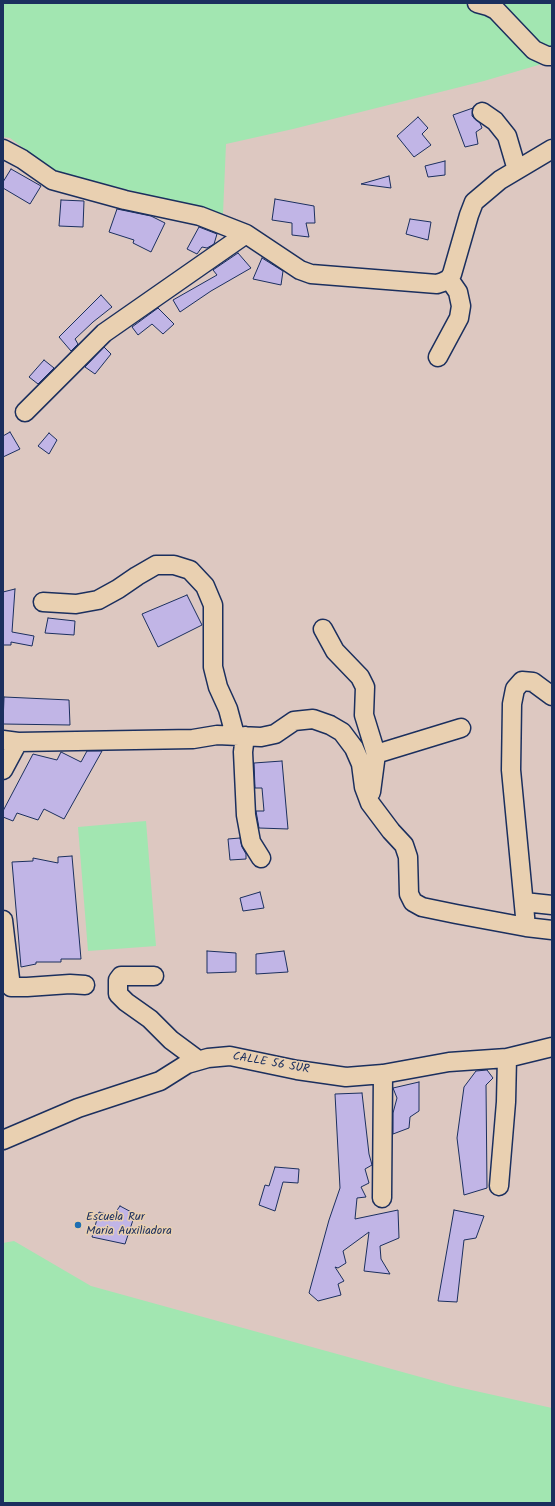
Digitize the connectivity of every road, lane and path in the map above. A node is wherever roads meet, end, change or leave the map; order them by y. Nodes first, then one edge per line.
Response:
1 (477, 3) edge
2 (552, 56) edge
3 (482, 112) dead end
4 (3, 149) edge
5 (552, 149) edge
6 (516, 170) junction
7 (246, 234) junction
8 (449, 279) junction
9 (438, 357) dead end
10 (25, 412) dead end
11 (43, 602) dead end
12 (323, 629) dead end
13 (552, 696) edge
14 (461, 728) dead end
15 (240, 735) junction
16 (10, 741) edge
17 (376, 754) junction
18 (3, 770) edge
19 (370, 803) junction
20 (261, 858) dead end
21 (524, 902) junction
22 (552, 905) edge
23 (3, 920) edge
24 (526, 927) junction
25 (552, 930) edge
26 (154, 976) dead end
27 (7, 982) edge
28 (85, 985) dead end
29 (552, 1047) edge
30 (507, 1058) junction
31 (198, 1060) junction
32 (383, 1074) junction
33 (3, 1140) edge
34 (499, 1186) dead end
35 (382, 1198) dead end

1 - 2 street
3 - 6 street
4 - 7 street
5 - 6 street
6 - 8 street
7 - 8 street
7 - 10 street
8 - 9 street
11 - 15 street
12 - 17 street
13 - 21 street
14 - 17 street
15 - 16 street
15 - 19 street
15 - 20 street
16 - 18 street
17 - 19 street
19 - 24 street
21 - 22 street
21 - 24 street
23 - 27 street
24 - 25 street
26 - 31 street
27 - 28 street
29 - 30 street, CALLE 56 SUR
30 - 32 street, CALLE 56 SUR
30 - 34 street
31 - 32 street, CALLE 56 SUR
31 - 33 street, CALLE 56 SUR
32 - 35 street

